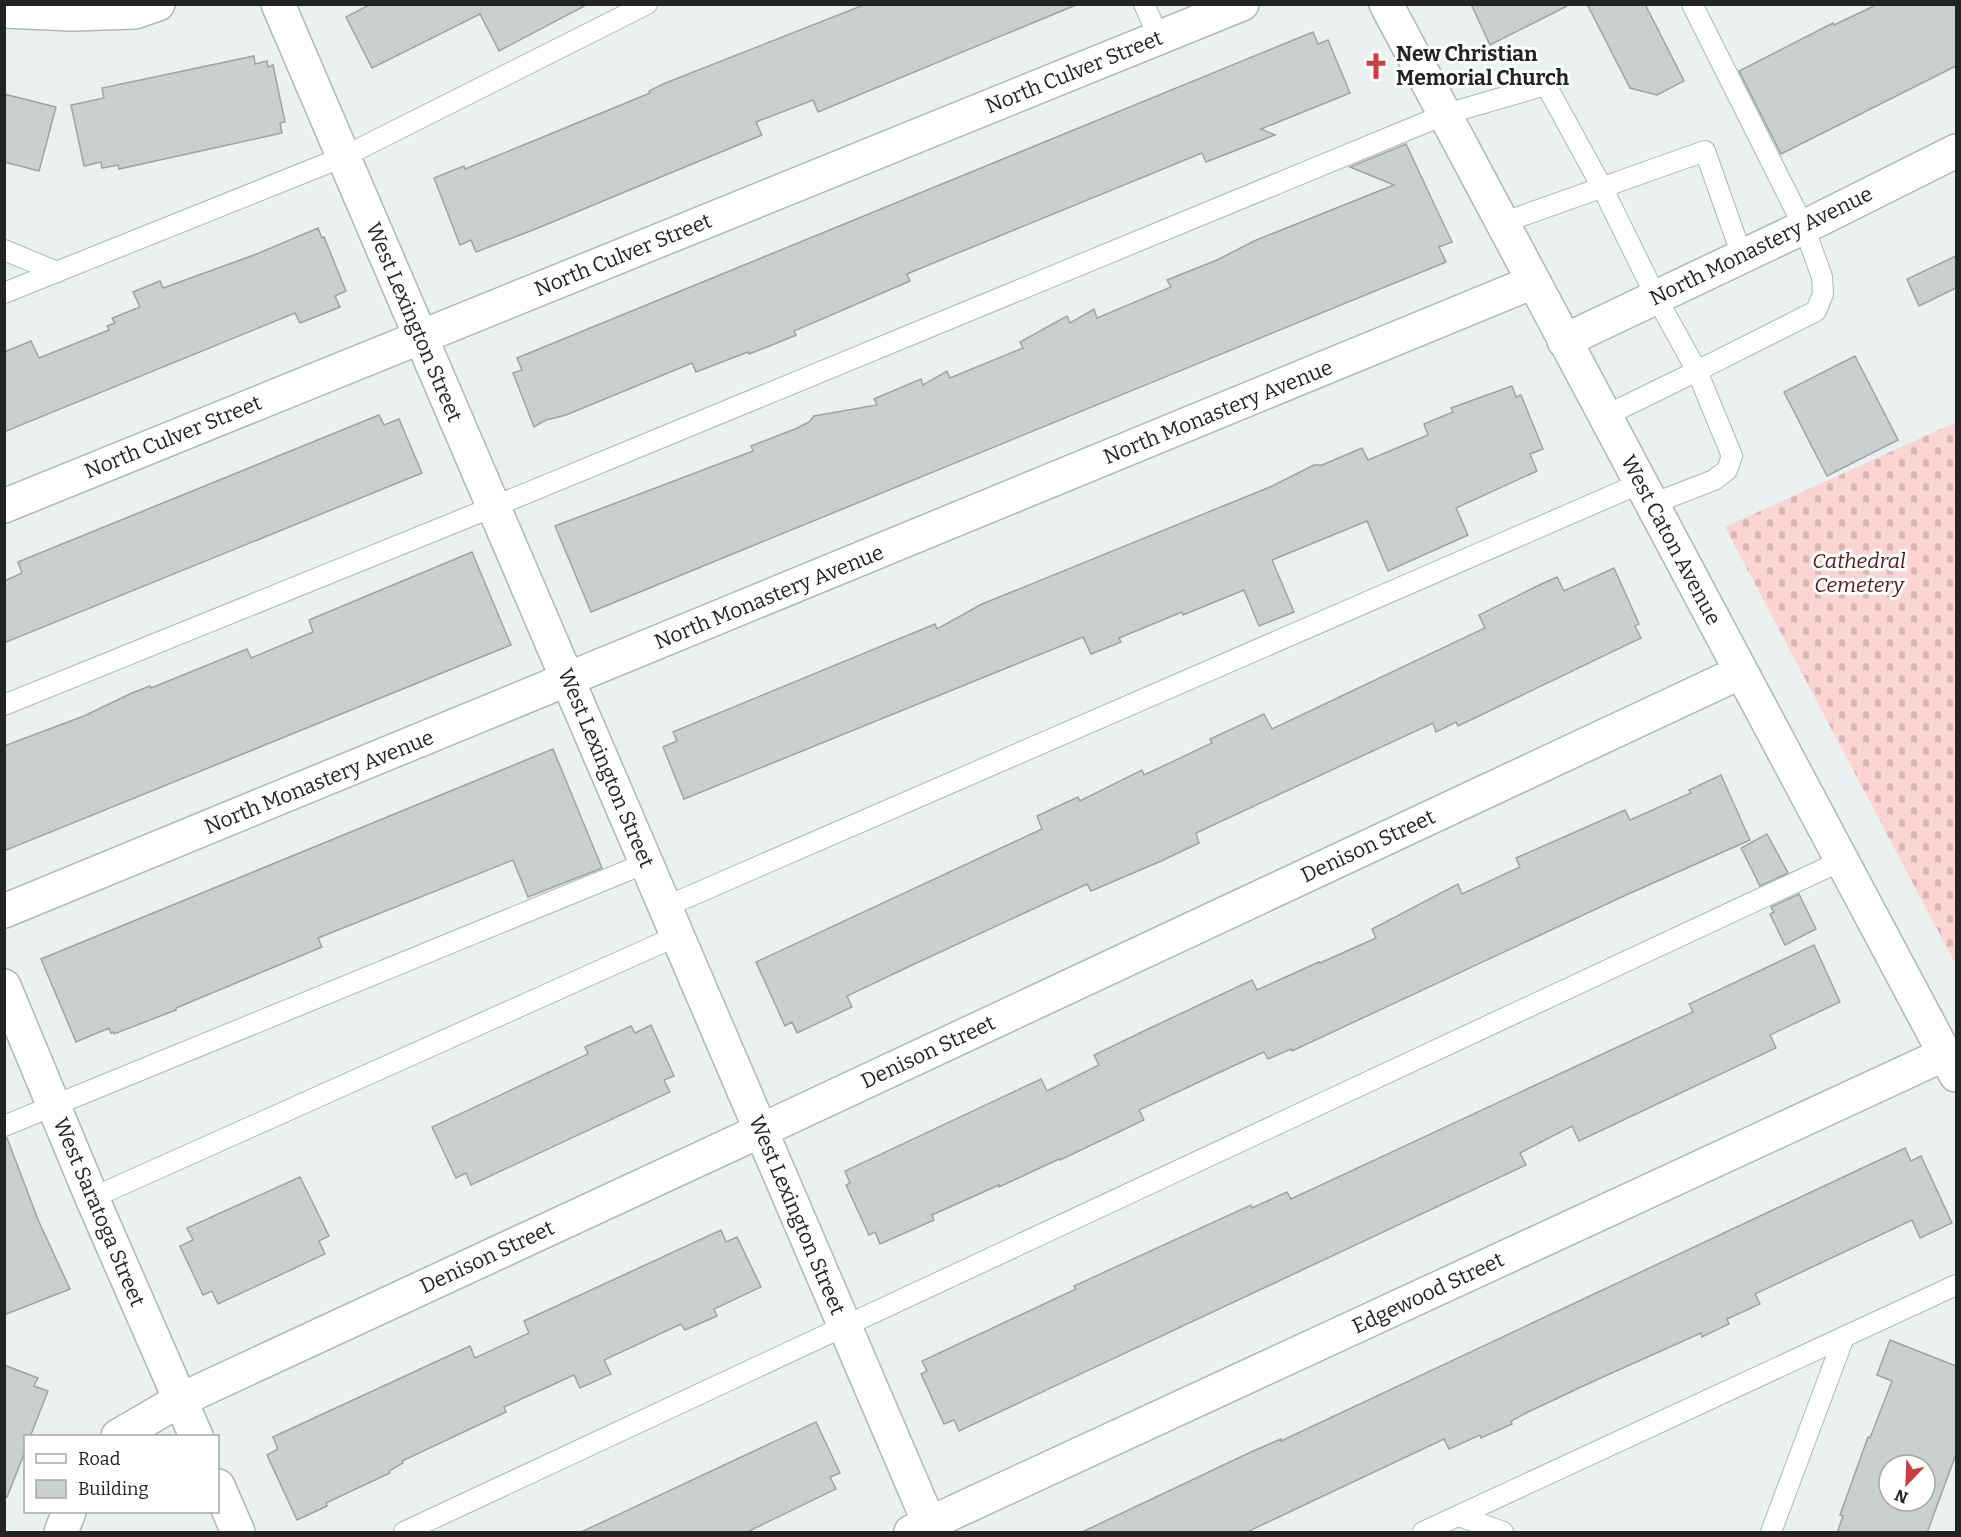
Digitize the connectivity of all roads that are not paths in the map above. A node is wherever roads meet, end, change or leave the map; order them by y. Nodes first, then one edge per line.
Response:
1 (158, 4) edge
2 (278, 4) edge
3 (647, 4) edge
4 (1144, 4) edge
5 (1242, 4) edge
6 (1386, 4) edge
7 (1692, 4) edge
8 (4, 11) edge
9 (1159, 38) junction
10 (1446, 114) junction
11 (1956, 151) edge
12 (344, 157) junction
13 (1603, 189) junction
14 (1502, 223) junction
15 (1804, 227) junction
16 (4, 250) edge
17 (1742, 256) junction
18 (57, 272) junction
19 (1533, 282) junction
20 (4, 293) edge
21 (1656, 297) junction
22 (421, 337) junction
23 (1564, 340) junction
24 (1697, 371) junction
25 (1605, 416) junction
26 (1647, 493) junction
27 (4, 506) edge
28 (493, 507) junction
29 (1741, 672) junction
30 (568, 680) junction
31 (4, 705) edge
32 (1841, 861) junction
33 (646, 863) junction
34 (665, 907) junction
35 (4, 911) edge
36 (677, 936) junction
37 (4, 986) edge
38 (1951, 1064) edge
39 (53, 1106) junction
40 (4, 1126) edge
41 (760, 1131) junction
42 (92, 1198) junction
43 (1956, 1285) edge
44 (845, 1328) junction
45 (1844, 1337) junction
46 (180, 1400) junction
47 (120, 1435) edge
48 (195, 1435) edge
49 (219, 1488) edge
50 (69, 1513) edge
51 (1459, 1516) junction
52 (925, 1530) edge
53 (61, 1533) edge
54 (238, 1533) edge
55 (404, 1533) edge
56 (1423, 1533) edge
57 (1503, 1533) edge
58 (1771, 1533) edge

1 - 8 street
2 - 12 street, West Lexington Street
3 - 12 lane
4 - 9 lane
5 - 9 street, North Culver Street
6 - 10 street, West Caton Avenue
7 - 15 lane
9 - 22 street, North Culver Street
10 - 13 lane
10 - 14 street, West Caton Avenue
10 - 28 lane
11 - 15 street, North Monastery Avenue
12 - 18 lane
12 - 22 street, West Lexington Street
13 - 14 lane
13 - 17 lane
13 - 21 lane
14 - 19 street, West Caton Avenue
15 - 17 street, North Monastery Avenue
15 - 24 lane
16 - 18 lane
17 - 21 street, North Monastery Avenue
18 - 20 lane
19 - 23 street, West Caton Avenue
19 - 30 street, North Monastery Avenue
21 - 23 street, North Monastery Avenue
21 - 24 lane
22 - 27 street, North Culver Street
22 - 28 street, West Lexington Street
23 - 25 street, West Caton Avenue
24 - 25 lane
24 - 26 lane
25 - 26 street, West Caton Avenue
26 - 29 street, West Caton Avenue
26 - 34 lane
28 - 30 street, West Lexington Street
28 - 31 lane
29 - 32 street, West Caton Avenue
29 - 41 street, Denison Street
30 - 33 street, West Lexington Street
30 - 35 street, North Monastery Avenue
32 - 38 street, West Caton Avenue
32 - 44 lane
33 - 34 street, West Lexington Street
33 - 39 lane
34 - 36 street, West Lexington Street
36 - 41 street, West Lexington Street
36 - 42 lane
37 - 39 street, West Saratoga Street
38 - 52 street, Edgewood Street
39 - 40 lane
39 - 42 street, West Saratoga Street
41 - 44 street, West Lexington Street
41 - 46 street, Denison Street
42 - 46 street, West Saratoga Street
43 - 45 lane
44 - 52 street, West Lexington Street
44 - 55 lane
45 - 51 lane
45 - 58 lane
46 - 47 street, Denison Street
46 - 48 street, West Saratoga Street
49 - 54 street
50 - 53 street
51 - 56 lane
51 - 57 lane

